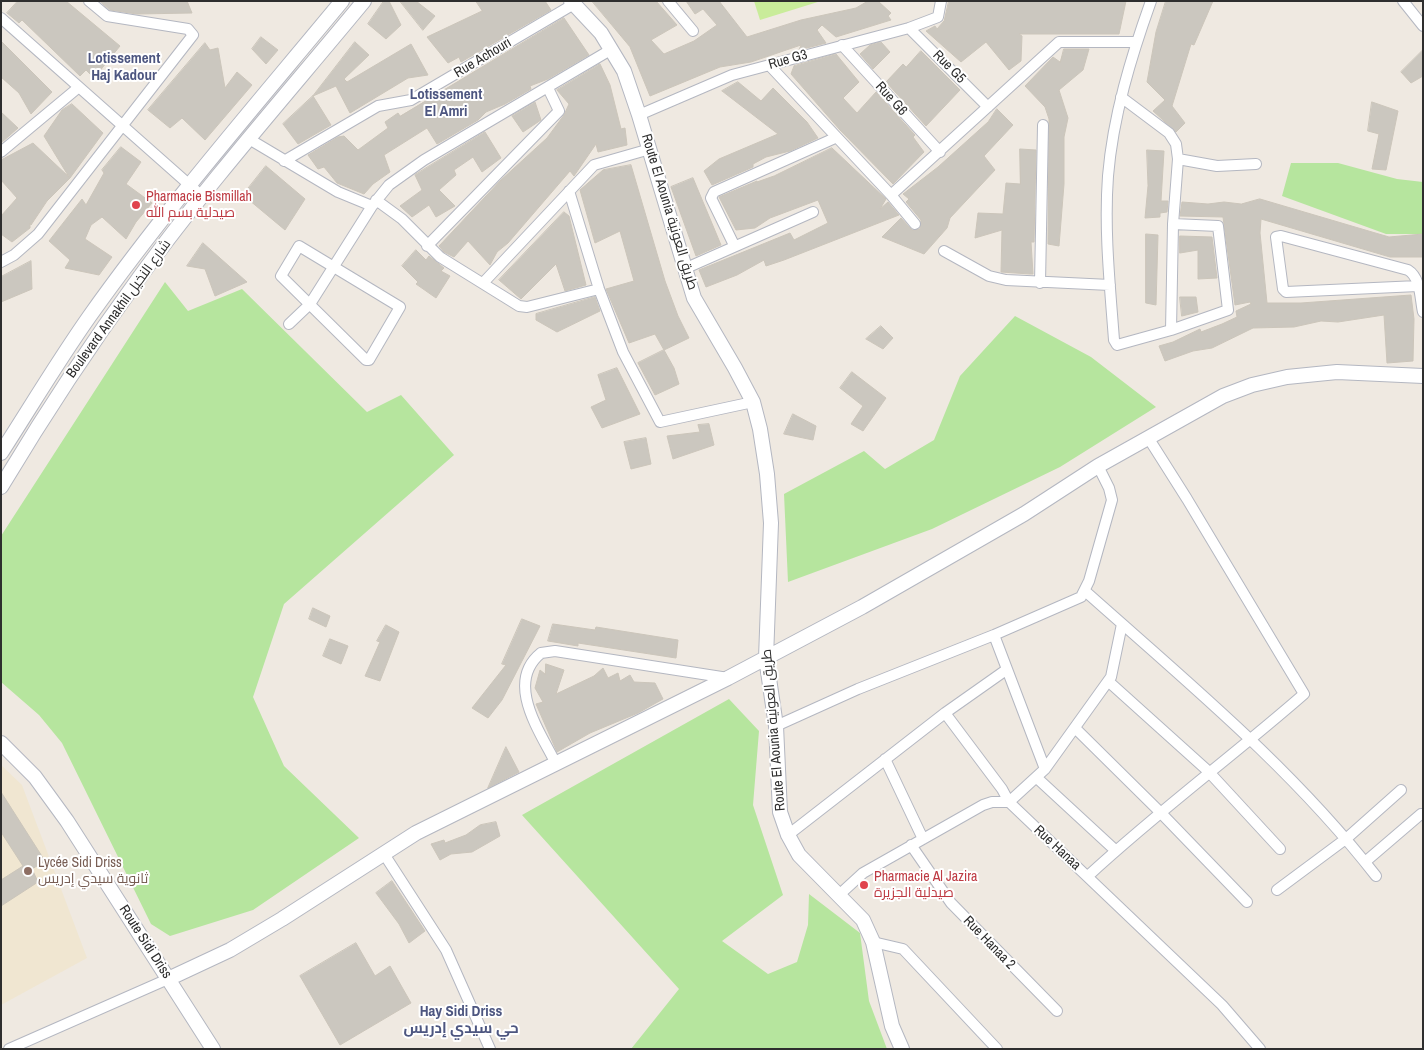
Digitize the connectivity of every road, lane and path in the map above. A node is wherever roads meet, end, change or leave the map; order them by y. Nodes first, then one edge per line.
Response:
1 (89, 1) edge
2 (342, 1) edge
3 (364, 1) edge
4 (668, 1) edge
5 (941, 1) edge
6 (1151, 1) edge
7 (1403, 1) edge
8 (573, 3) edge
9 (1, 18) edge
10 (1423, 26) edge
11 (909, 28) junction
12 (693, 31) dead end
13 (1137, 42) junction
14 (842, 45) junction
15 (612, 48) junction
16 (770, 66) junction
17 (79, 87) junction
18 (548, 88) junction
19 (1121, 97) junction
20 (988, 107) junction
21 (640, 115) junction
22 (124, 125) junction
23 (1044, 125) dead end
24 (835, 138) junction
25 (250, 139) junction
26 (650, 149) junction
27 (1, 152) edge
28 (940, 152) junction
29 (1178, 159) junction
30 (284, 161) junction
31 (1256, 164) dead end
32 (190, 185) junction
33 (569, 191) junction
34 (891, 195) junction
35 (202, 196) junction
36 (374, 203) junction
37 (813, 212) dead end
38 (915, 224) dead end
39 (1173, 224) junction
40 (734, 245) junction
41 (427, 246) junction
42 (944, 251) dead end
43 (1, 262) edge
44 (334, 267) junction
45 (684, 269) junction
46 (483, 283) junction
47 (1040, 283) junction
48 (1110, 285) junction
49 (1418, 286) junction
50 (599, 289) junction
51 (310, 304) junction
52 (1423, 312) edge
53 (289, 324) dead end
54 (1172, 330) junction
55 (1423, 376) edge
56 (753, 402) junction
57 (1149, 439) junction
58 (1, 454) edge
59 (1098, 466) junction
60 (1, 487) edge
61 (1085, 591) junction
62 (1122, 624) junction
63 (994, 636) junction
64 (766, 658) junction
65 (1006, 670) junction
66 (728, 678) junction
67 (1108, 681) junction
68 (944, 713) junction
69 (776, 726) junction
70 (1076, 729) junction
71 (1252, 739) junction
72 (1, 743) edge
73 (885, 759) junction
74 (556, 764) junction
75 (1045, 769) junction
76 (1208, 771) junction
77 (1037, 778) junction
78 (1401, 790) dead end
79 (1009, 802) junction
80 (1160, 812) junction
81 (1421, 814) dead end
82 (788, 834) junction
83 (1347, 838) junction
84 (923, 839) junction
85 (911, 845) junction
86 (1280, 849) dead end
87 (1115, 850) junction
88 (384, 854) junction
89 (1365, 862) junction
90 (1088, 876) junction
91 (1376, 876) dead end
92 (1277, 890) dead end
93 (839, 895) junction
94 (1246, 902) dead end
95 (874, 942) junction
96 (168, 979) junction
97 (1057, 1011) dead end
98 (1255, 1048) edge
99 (9, 1049) edge
100 (213, 1049) edge
101 (490, 1049) edge
102 (902, 1049) edge
103 (997, 1049) edge

1 - 22 street
2 - 32 street, Boulevard Annakhil شارع النخيل
3 - 25 street, Boulevard Annakhil شارع النخيل
4 - 12 street
5 - 11 street, Rue G3
6 - 13 street
7 - 10 street
8 - 15 street, Route El Aounia طريق العونية
8 - 30 street, Rue Achouri
9 - 17 street
11 - 14 street, Rue G3
11 - 20 street, Rue G5
13 - 19 street
13 - 20 street
14 - 16 street, Rue G3
14 - 28 street, Rue G6
15 - 18 street
15 - 21 street, Route El Aounia طريق العونية
16 - 21 street, Rue G3
16 - 24 street
17 - 22 street
17 - 27 street
18 - 36 street
18 - 41 street
19 - 29 street
19 - 48 street
20 - 28 street
21 - 26 street, Route El Aounia طريق العونية
22 - 32 street
22 - 43 street
23 - 47 street
24 - 34 street
24 - 40 street
25 - 30 street
25 - 35 street, Boulevard Annakhil شارع النخيل
26 - 33 street
26 - 45 street, Route El Aounia طريق العونية
28 - 34 street
29 - 31 street
29 - 39 street
30 - 36 street
32 - 35 street
32 - 58 street, Boulevard Annakhil شارع النخيل
33 - 46 street
33 - 50 street
34 - 38 street
35 - 60 street, Boulevard Annakhil شارع النخيل
36 - 41 street
36 - 44 street
37 - 40 street
39 - 54 street
39 - 54 street
40 - 45 street
41 - 46 street
42 - 47 street
44 - 51 street
44 - 51 street
44 - 51 street
45 - 56 street, Route El Aounia طريق العونية
46 - 50 street
47 - 48 street
48 - 54 street
49 - 49 street
49 - 52 street
50 - 56 street
51 - 53 street
55 - 57 street
56 - 64 street, Route El Aounia طريق العونية
57 - 59 street
57 - 71 street, Rue Hanaa
59 - 61 street
59 - 64 street
61 - 62 street
61 - 63 street
62 - 67 street
62 - 71 street
63 - 65 street
63 - 69 street
64 - 66 street
64 - 69 street, Route El Aounia طريق العونية
65 - 68 street
65 - 75 street
66 - 74 street
66 - 74 street
67 - 70 street
67 - 76 street
68 - 73 street
68 - 79 street, Rue Hanaa
69 - 82 street, Route El Aounia طريق العونية
70 - 75 street
70 - 80 street
71 - 76 street, Rue Hanaa
71 - 83 street
72 - 96 street, Route Sidi Driss
73 - 82 street
73 - 84 street
74 - 88 street
75 - 77 street
76 - 80 street, Rue Hanaa
76 - 86 street
77 - 79 street
77 - 87 street
78 - 83 street
79 - 84 street
79 - 90 street, Rue Hanaa
80 - 87 street, Rue Hanaa
80 - 94 street
81 - 89 street
82 - 93 street, Route El Aounia طريق العونية
83 - 89 street
83 - 92 street
84 - 85 street
85 - 93 street
85 - 97 street, Rue Hanaa 2
87 - 90 street, Rue Hanaa
88 - 96 street
88 - 101 street
89 - 91 street
90 - 98 street
93 - 95 street, Route El Aounia طريق العونية
95 - 102 street, Route El Aounia طريق العونية
95 - 103 street
96 - 99 street
96 - 100 street, Route Sidi Driss

